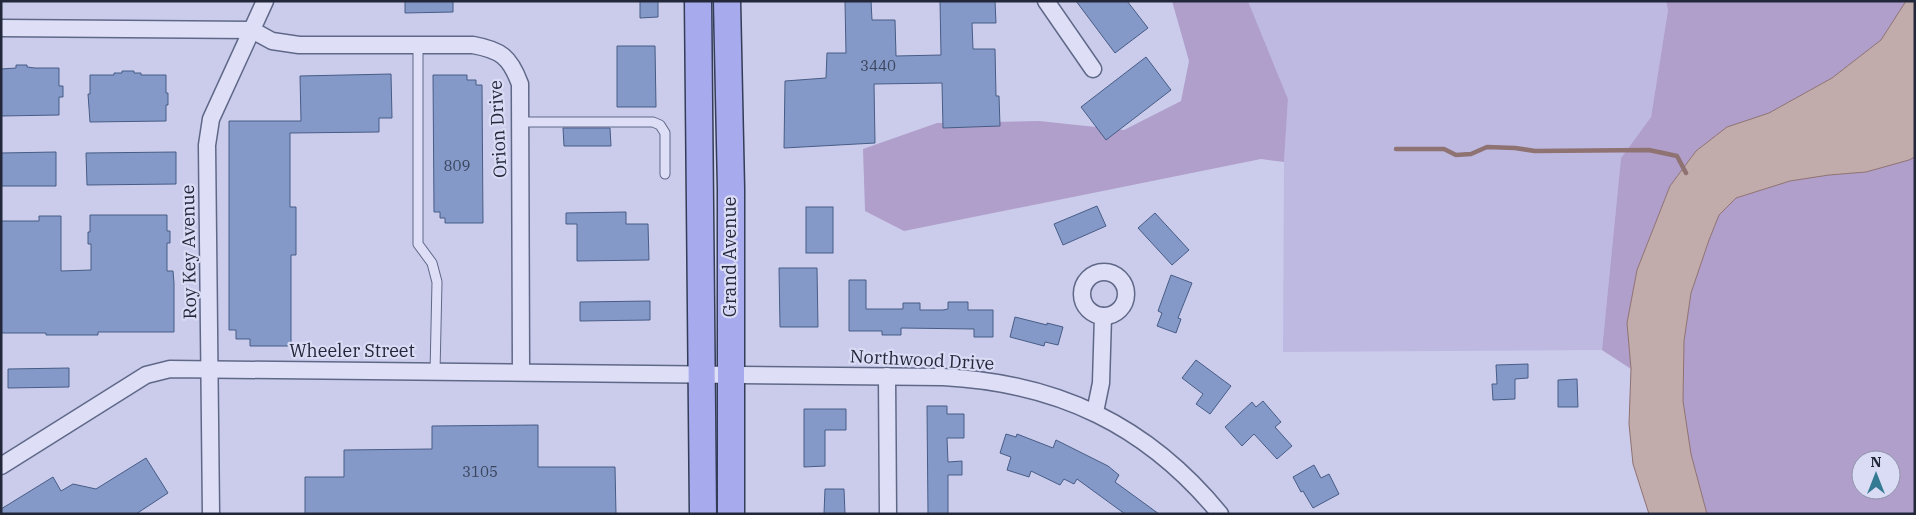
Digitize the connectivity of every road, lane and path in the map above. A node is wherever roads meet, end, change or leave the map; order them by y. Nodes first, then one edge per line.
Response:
1 (265, 1) edge
2 (698, 1) edge
3 (727, 1) edge
4 (1046, 1) edge
5 (1, 28) edge
6 (252, 30) junction
7 (418, 45) junction
8 (1092, 69) dead end
9 (520, 122) junction
10 (665, 174) dead end
11 (1103, 316) dead end
12 (210, 370) junction
13 (435, 372) junction
14 (521, 372) junction
15 (701, 374) junction
16 (730, 374) junction
17 (887, 376) junction
18 (1095, 412) junction
19 (1, 466) edge
20 (211, 514) edge
21 (703, 514) edge
22 (731, 514) edge
23 (888, 514) edge
24 (1220, 514) edge

1 - 6 street, Roy Key Avenue
2 - 15 main road, Grand Avenue
3 - 16 main road, Grand Avenue
4 - 8 street
5 - 6 street
6 - 7 street, Orion Drive
6 - 12 street, Roy Key Avenue
7 - 9 street, Orion Drive
7 - 13 lane
9 - 10 lane
9 - 14 street, Orion Drive
11 - 18 street
12 - 13 street, Wheeler Street
12 - 19 street, Wheeler Street
12 - 20 street, Roy Key Avenue
13 - 14 street, Wheeler Street
14 - 15 street, Wheeler Street
15 - 16 street, Wheeler Street
15 - 21 main road, Grand Avenue
16 - 17 street, Northwood Drive
16 - 22 main road, Grand Avenue
17 - 18 street, Northwood Drive
17 - 23 street
18 - 24 street, Northwood Drive

